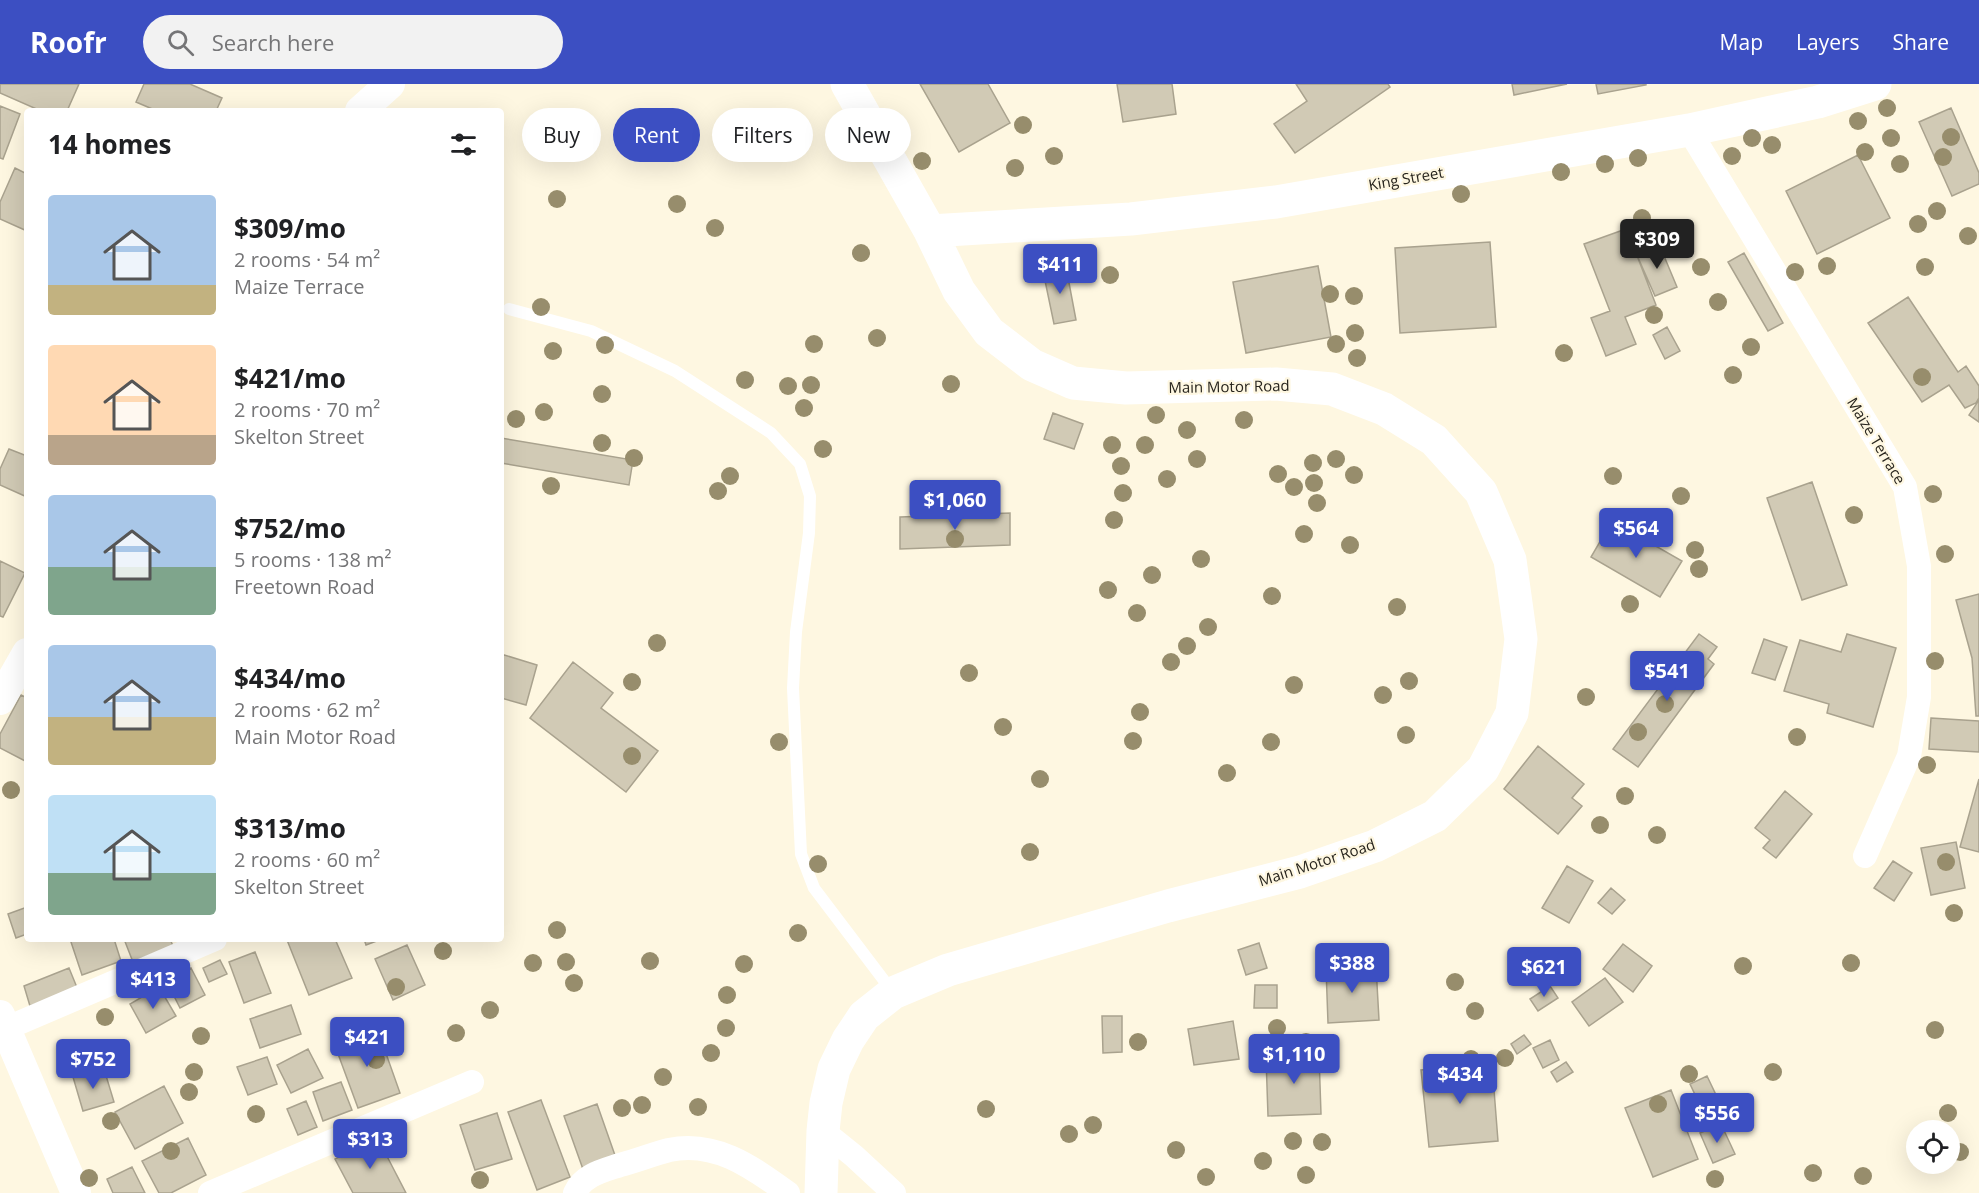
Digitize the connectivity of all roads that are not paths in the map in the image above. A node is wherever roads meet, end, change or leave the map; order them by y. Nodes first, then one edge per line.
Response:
1 (390, 84) edge
2 (847, 84) edge
3 (1875, 84) edge
4 (363, 108) edge
5 (1689, 130) junction
6 (930, 231) junction
7 (509, 309) dead end
8 (24, 658) edge
9 (2, 691) edge
10 (1865, 856) dead end
11 (209, 942) edge
12 (893, 993) junction
13 (2, 1025) edge
14 (472, 1082) dead end
15 (823, 1131) junction
16 (76, 1193) edge
17 (210, 1193) edge
18 (575, 1193) edge
19 (788, 1193) edge
20 (821, 1193) edge
21 (894, 1193) edge

1 - 4 street
2 - 6 main road, Main Motor Road
3 - 5 main road, King Street
5 - 6 main road, King Street
5 - 10 street, Maize Terrace
6 - 12 main road, Main Motor Road
7 - 12 lane
8 - 9 street
11 - 13 street
12 - 15 main road, Main Motor Road
13 - 16 street
14 - 17 street
15 - 20 main road, Main Motor Road
15 - 21 street
18 - 19 street

